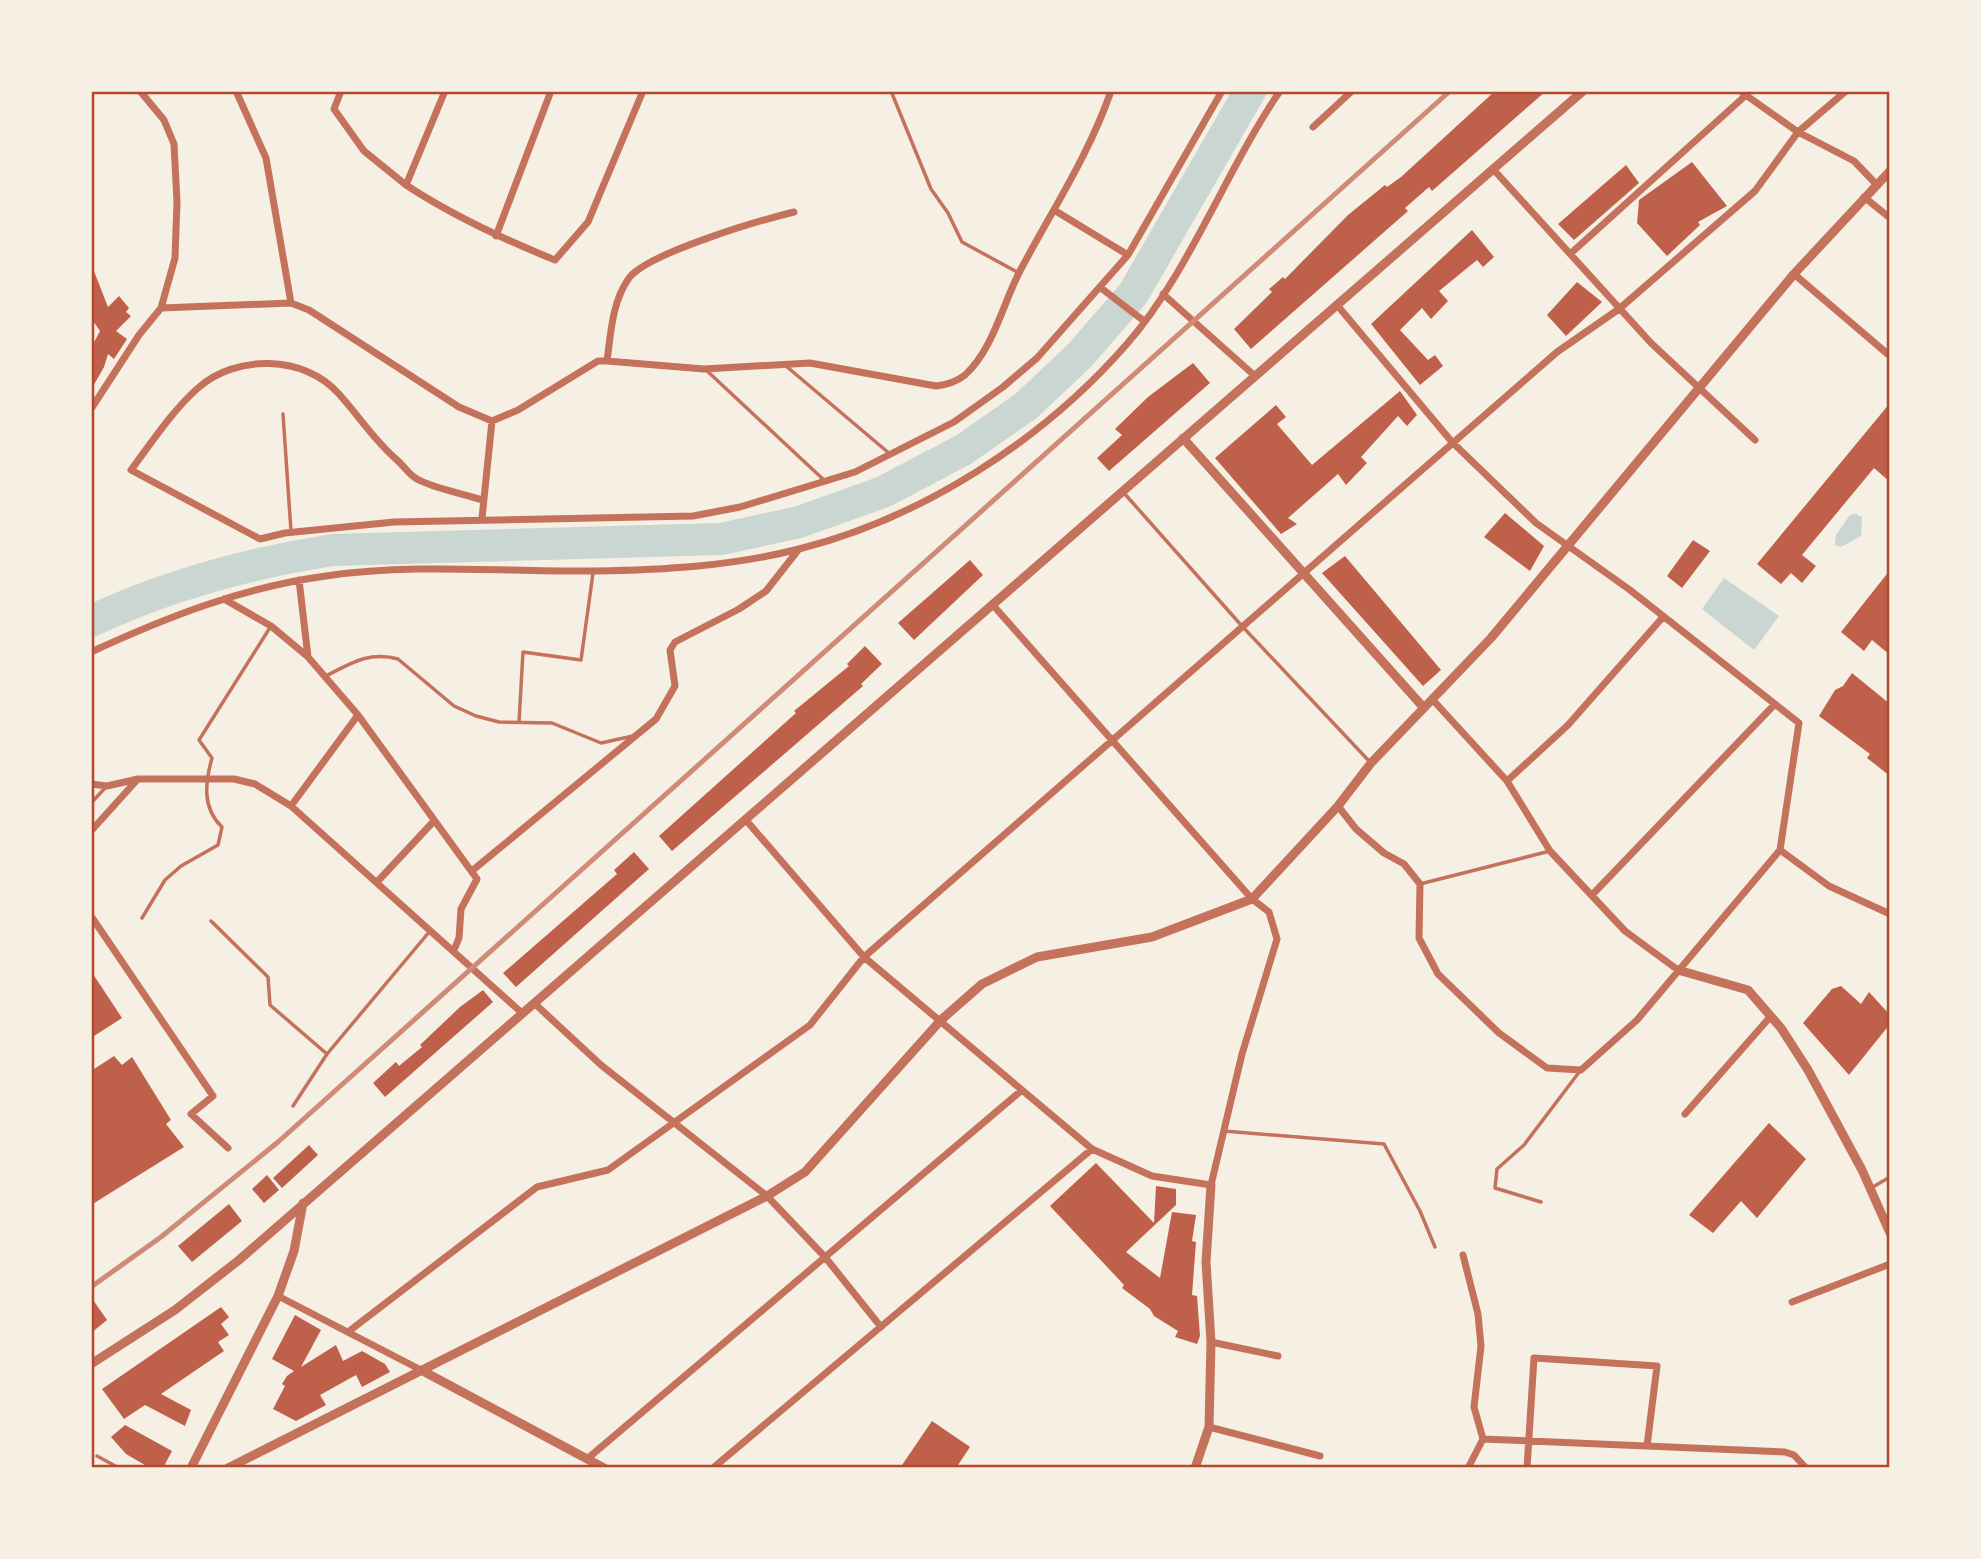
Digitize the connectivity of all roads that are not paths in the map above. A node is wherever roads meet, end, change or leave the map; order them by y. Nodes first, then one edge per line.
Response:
1 (140, 91) edge
2 (236, 91) edge
3 (341, 91) edge
4 (445, 91) edge
5 (551, 91) edge
6 (643, 91) edge
7 (891, 91) edge
8 (1111, 91) edge
9 (1222, 91) edge
10 (1280, 91) edge
11 (1352, 91) edge
12 (1583, 91) edge
13 (1846, 91) edge
14 (1743, 93) edge
15 (1313, 127) dead end
16 (1798, 132) junction
17 (1493, 169) junction
18 (1890, 171) edge
19 (1876, 184) junction
20 (406, 185) junction
21 (1864, 197) junction
22 (1054, 210) junction
23 (794, 212) dead end
24 (1890, 218) edge
25 (496, 236) junction
26 (1570, 254) junction
27 (1128, 255) junction
28 (1018, 273) junction
29 (1794, 274) junction
30 (1103, 289) junction
31 (1163, 294) junction
32 (291, 303) junction
33 (1337, 305) junction
34 (161, 308) junction
35 (1619, 309) junction
36 (1143, 320) junction
37 (1890, 356) edge
38 (607, 361) junction
39 (783, 364) junction
40 (704, 369) junction
41 (1255, 376) junction
42 (1697, 388) junction
43 (91, 409) edge
44 (283, 414) dead end
45 (492, 421) junction
46 (1183, 438) junction
47 (1755, 440) dead end
48 (1452, 442) junction
49 (891, 455) junction
50 (827, 482) junction
51 (1122, 491) junction
52 (482, 500) junction
53 (482, 518) junction
54 (291, 533) junction
55 (1567, 544) junction
56 (799, 549) junction
57 (594, 571) junction
58 (1302, 572) junction
59 (299, 580) junction
60 (224, 598) junction
61 (992, 604) junction
62 (1663, 617) junction
63 (1241, 625) junction
64 (271, 626) junction
65 (91, 652) edge
66 (308, 657) junction
67 (326, 676) junction
68 (1432, 699) junction
69 (1775, 704) junction
70 (1424, 708) junction
71 (358, 715) junction
72 (519, 722) junction
73 (639, 735) junction
74 (1111, 740) junction
75 (1371, 763) junction
76 (138, 779) junction
77 (206, 780) junction
78 (1507, 781) junction
79 (91, 784) edge
80 (107, 786) junction
81 (91, 803) edge
82 (291, 806) junction
83 (1338, 806) junction
84 (746, 819) junction
85 (433, 822) junction
86 (91, 831) edge
87 (1780, 850) junction
88 (1550, 851) junction
89 (473, 870) junction
90 (377, 882) junction
91 (1420, 884) junction
92 (1592, 895) junction
93 (1252, 899) junction
94 (1890, 914) edge
95 (91, 916) edge
96 (142, 918) dead end
97 (211, 920) dead end
98 (430, 931) junction
99 (454, 950) junction
100 (864, 957) junction
101 (1678, 970) junction
102 (534, 1003) junction
103 (522, 1013) junction
104 (1771, 1016) junction
105 (942, 1020) junction
106 (327, 1054) junction
107 (1581, 1070) junction
108 (1022, 1090) junction
109 (293, 1106) dead end
110 (1685, 1114) dead end
111 (675, 1122) junction
112 (1222, 1131) junction
113 (228, 1148) dead end
114 (1091, 1149) junction
115 (1890, 1177) edge
116 (1211, 1185) junction
117 (1871, 1188) junction
118 (767, 1196) junction
119 (1541, 1202) dead end
120 (303, 1203) junction
121 (1890, 1233) edge
122 (1435, 1247) dead end
123 (1463, 1255) dead end
124 (825, 1257) junction
125 (1890, 1264) edge
126 (278, 1296) junction
127 (1792, 1303) dead end
128 (881, 1327) junction
129 (348, 1332) junction
130 (1211, 1342) junction
131 (1278, 1356) dead end
132 (91, 1364) edge
133 (421, 1370) junction
134 (1209, 1427) junction
135 (1483, 1439) junction
136 (1528, 1440) junction
137 (1647, 1446) junction
138 (97, 1456) dead end
139 (1320, 1456) dead end
140 (587, 1459) junction
141 (119, 1468) edge
142 (191, 1468) edge
143 (228, 1468) edge
144 (604, 1468) edge
145 (713, 1468) edge
146 (1195, 1468) edge
147 (1468, 1468) edge
148 (1527, 1468) edge
149 (1806, 1468) edge

1 - 34 street
2 - 32 street
3 - 20 street
4 - 20 street
5 - 25 street
6 - 25 street
7 - 28 lane
8 - 22 street
9 - 27 street
10 - 31 street
11 - 15 street
12 - 17 street
13 - 16 street
14 - 16 street
14 - 26 street
16 - 19 street
16 - 35 street
17 - 26 street
17 - 33 street
18 - 19 street
19 - 21 street
20 - 25 street
21 - 24 street
21 - 29 street
22 - 27 street
22 - 28 street
23 - 38 street
26 - 35 street
27 - 30 street
28 - 39 street
29 - 37 street
29 - 42 street
30 - 36 street
30 - 49 street
31 - 36 street
31 - 41 street
32 - 34 street
32 - 45 street
33 - 41 street
33 - 48 street
34 - 43 street
35 - 42 street
35 - 48 street
36 - 56 street
38 - 40 street
38 - 45 street
39 - 40 street
39 - 49 lane
40 - 50 lane
41 - 46 street
42 - 47 street
42 - 55 street
44 - 54 lane
45 - 52 street
46 - 51 street
46 - 58 street
48 - 55 street
48 - 58 street
49 - 50 street
50 - 53 street
51 - 61 street
51 - 63 lane
52 - 53 street
52 - 54 street
53 - 54 street
55 - 62 street
55 - 68 street
56 - 57 street
56 - 73 street
57 - 59 street
57 - 72 lane
58 - 63 street
58 - 70 street
59 - 60 street
59 - 66 street
60 - 64 street
60 - 65 street
61 - 74 street
61 - 84 street
62 - 69 street
62 - 78 street
63 - 74 street
63 - 75 lane
64 - 66 street
64 - 77 lane
66 - 67 street
67 - 71 street
67 - 72 lane
68 - 70 street
68 - 78 street
69 - 87 street
69 - 92 street
70 - 75 street
71 - 82 street
71 - 85 street
72 - 73 lane
73 - 89 street
74 - 93 street
74 - 100 street
75 - 83 street
76 - 77 street
76 - 80 street
76 - 86 street
77 - 82 street
77 - 96 lane
78 - 88 street
79 - 80 street
80 - 81 lane
82 - 90 street
83 - 91 street
83 - 93 street
84 - 100 street
84 - 102 street
85 - 89 street
85 - 90 street
87 - 94 street
87 - 101 street
88 - 91 lane
88 - 92 street
89 - 99 street
90 - 98 street
91 - 107 street
92 - 101 street
93 - 105 street
93 - 112 street
95 - 113 street
97 - 106 lane
98 - 99 street
98 - 106 lane
99 - 103 street
100 - 105 street
100 - 111 street
101 - 104 street
101 - 107 street
102 - 103 street
102 - 111 street
103 - 120 street
104 - 110 street
104 - 117 street
105 - 108 street
105 - 118 street
106 - 109 lane
107 - 119 lane
108 - 114 street
108 - 124 street
111 - 118 street
111 - 129 street
112 - 116 street
112 - 122 lane
114 - 116 street
114 - 128 street
115 - 117 lane
116 - 130 street
117 - 121 street
118 - 124 street
118 - 133 street
120 - 126 street
120 - 132 street
123 - 135 street
124 - 128 street
124 - 140 street
125 - 127 street
126 - 129 street
126 - 142 street
128 - 145 street
129 - 133 street
130 - 131 street
130 - 134 street
133 - 140 street
133 - 143 street
134 - 139 street
134 - 146 street
135 - 136 street
135 - 147 street
136 - 137 street
136 - 137 street
136 - 148 street
137 - 149 street
138 - 141 lane
140 - 144 street

